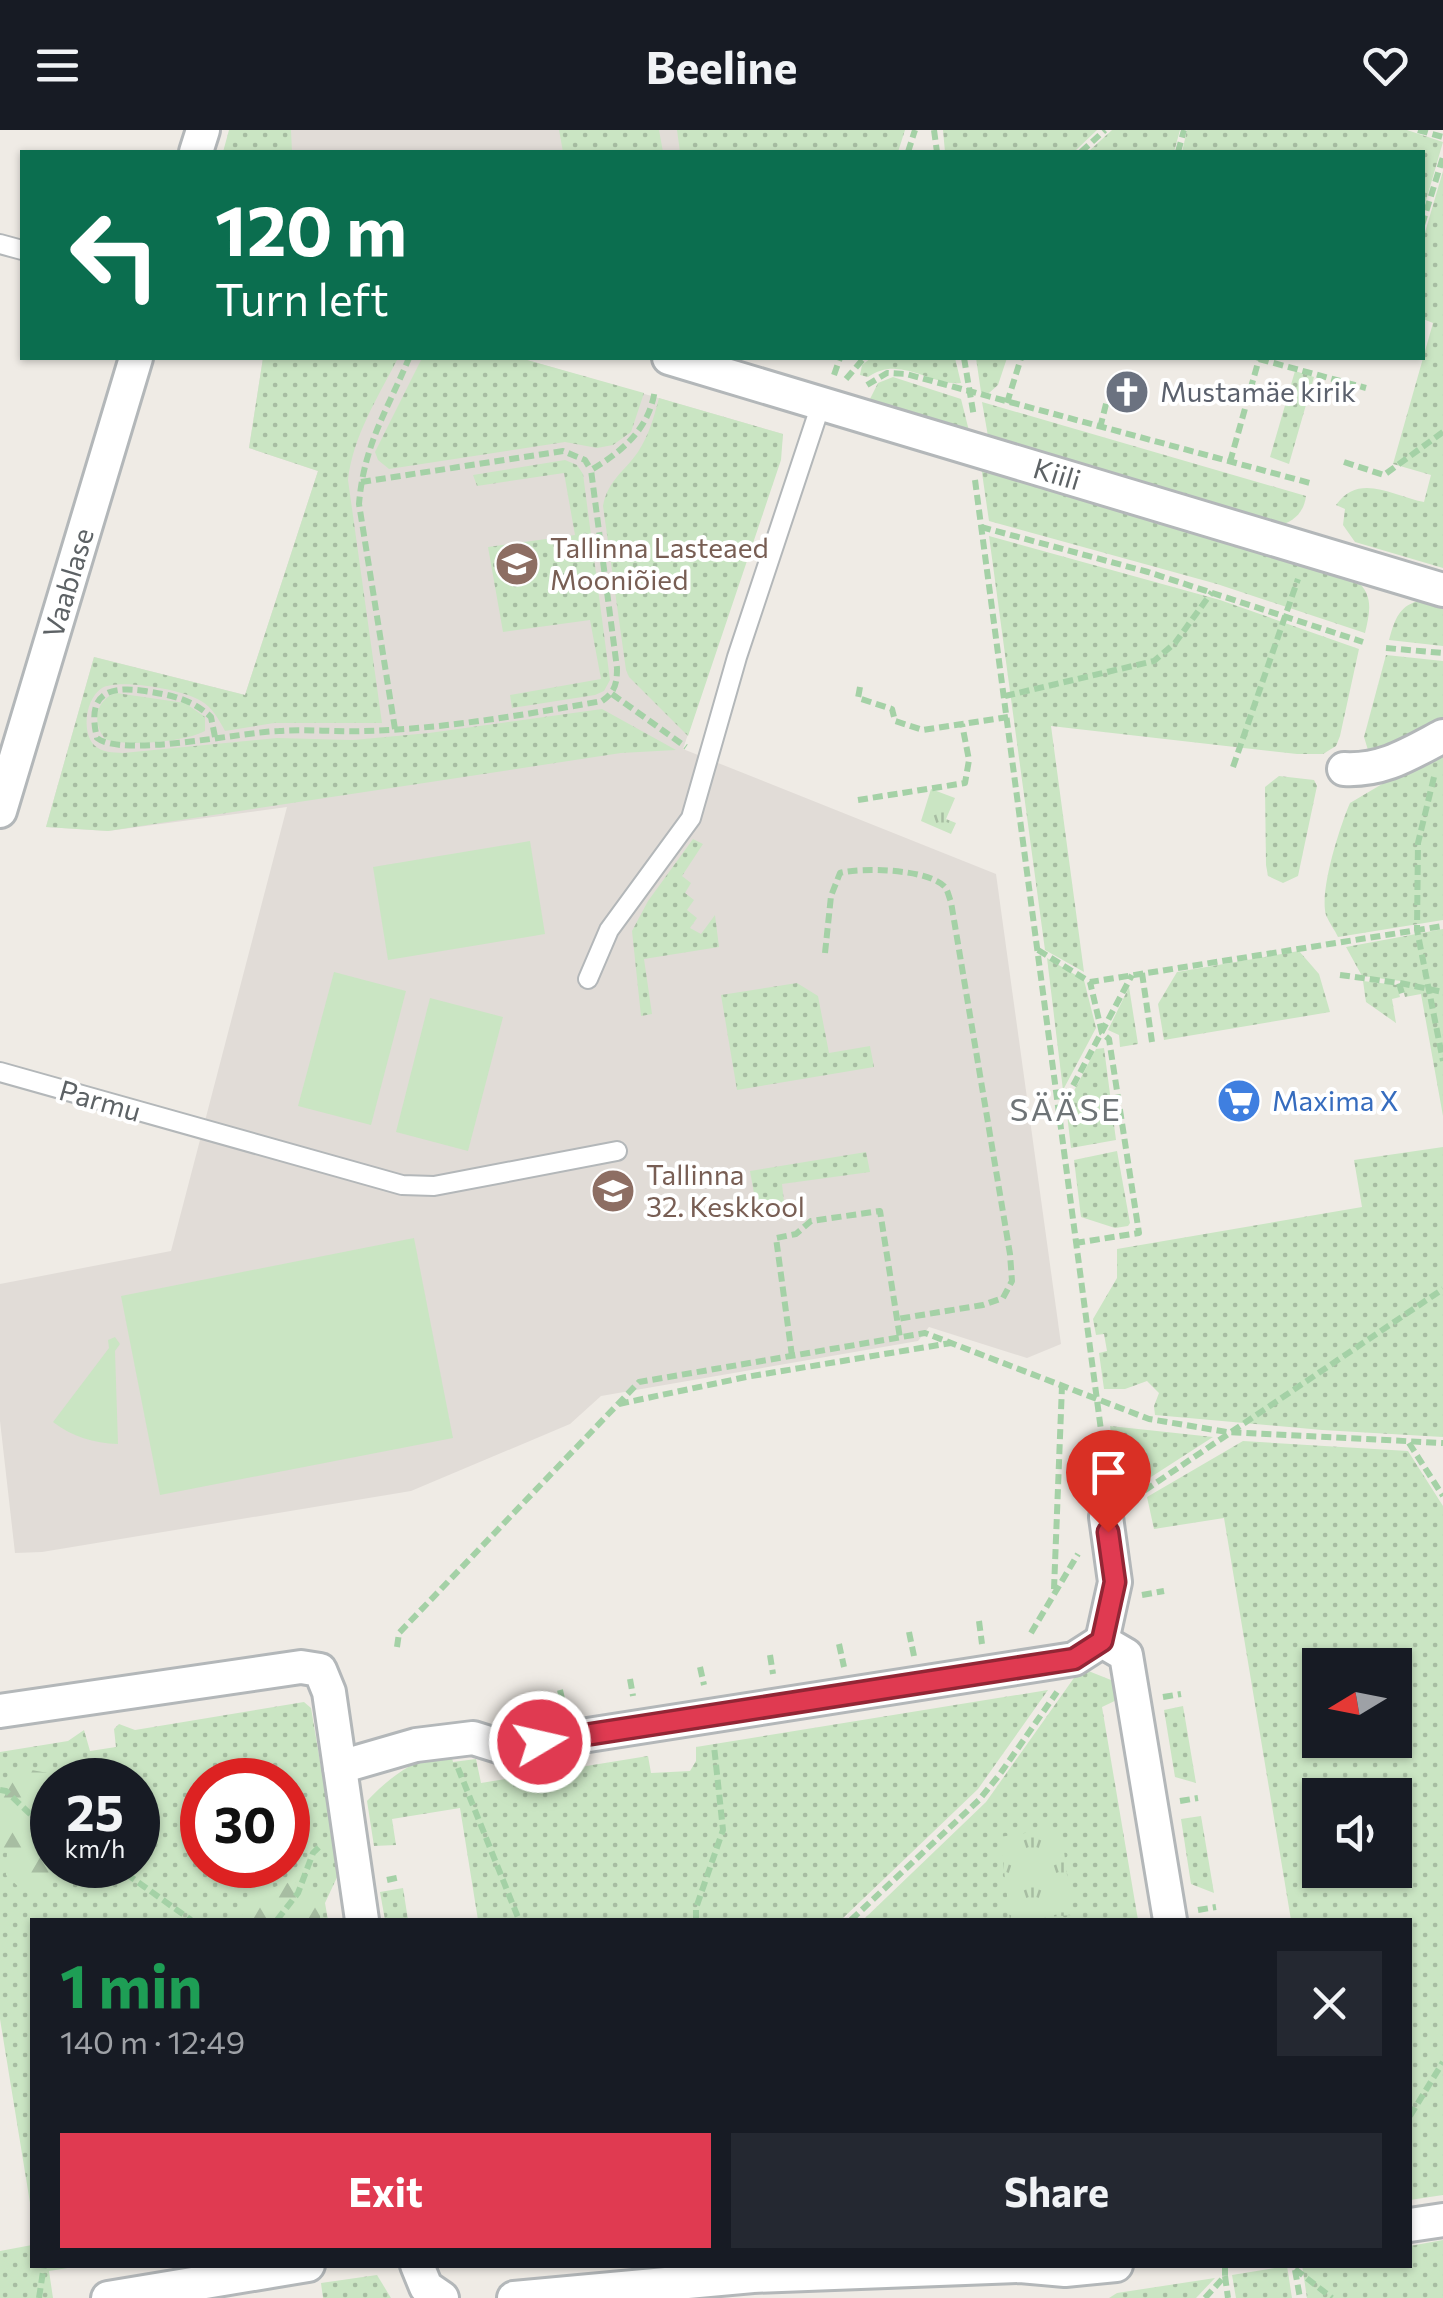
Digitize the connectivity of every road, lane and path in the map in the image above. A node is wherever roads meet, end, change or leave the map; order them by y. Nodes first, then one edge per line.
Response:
1 (1105, 130) edge
2 (1418, 130) edge
3 (1443, 137) edge
4 (1084, 150) edge
5 (1443, 157) edge
6 (1425, 215) edge
7 (135, 360) edge
8 (408, 360) edge
9 (679, 360) edge
10 (840, 360) edge
11 (862, 360) edge
12 (964, 360) edge
13 (1020, 360) edge
14 (1258, 360) edge
15 (1266, 360) edge
16 (856, 388) dead end
17 (1366, 388) dead end
18 (656, 389) dead end
19 (832, 390) junction
20 (970, 393) junction
21 (1107, 400) dead end
22 (1007, 403) junction
23 (974, 423) dead end
24 (1100, 428) junction
25 (1443, 432) edge
26 (1230, 462) junction
27 (1344, 462) dead end
28 (591, 470) junction
29 (973, 470) dead end
30 (361, 482) junction
31 (1310, 484) dead end
32 (982, 527) junction
33 (1308, 550) junction
34 (1443, 590) edge
35 (1212, 592) junction
36 (1284, 615) junction
37 (1363, 642) dead end
38 (1386, 648) dead end
39 (1443, 652) edge
40 (860, 687) dead end
41 (612, 694) junction
42 (1005, 696) junction
43 (1008, 717) junction
44 (962, 724) junction
45 (395, 729) junction
46 (1443, 736) edge
47 (215, 737) junction
48 (709, 753) junction
49 (1233, 767) dead end
50 (1344, 768) dead end
51 (1437, 768) dead end
52 (858, 800) dead end
53 (0, 811) edge
54 (1443, 926) edge
55 (1417, 930) junction
56 (1038, 950) junction
57 (825, 953) dead end
58 (1142, 973) junction
59 (1340, 974) dead end
60 (1132, 975) junction
61 (588, 979) dead end
62 (1090, 982) junction
63 (1400, 983) junction
64 (1428, 988) junction
65 (1443, 992) edge
66 (1403, 997) dead end
67 (1102, 1033) junction
68 (1152, 1042) dead end
69 (1443, 1060) edge
70 (0, 1072) edge
71 (1058, 1113) junction
72 (617, 1151) dead end
73 (1075, 1242) junction
74 (1443, 1289) edge
75 (897, 1319) junction
76 (900, 1338) junction
77 (955, 1342) junction
78 (792, 1356) junction
79 (1062, 1386) junction
80 (1096, 1400) junction
81 (618, 1404) junction
82 (1227, 1432) junction
83 (1408, 1442) junction
84 (1443, 1443) edge
85 (1443, 1496) edge
86 (1106, 1517) junction
87 (1164, 1591) dead end
88 (1054, 1595) junction
89 (1141, 1595) dead end
90 (979, 1620) dead end
91 (909, 1632) dead end
92 (1028, 1638) dead end
93 (1102, 1641) junction
94 (839, 1644) dead end
95 (983, 1646) dead end
96 (397, 1647) dead end
97 (770, 1656) dead end
98 (914, 1657) dead end
99 (1074, 1659) junction
100 (700, 1667) dead end
101 (844, 1668) dead end
102 (630, 1678) dead end
103 (774, 1680) dead end
104 (560, 1690) dead end
105 (634, 1702) dead end
106 (708, 1703) junction
107 (0, 1712) edge
108 (565, 1714) dead end
109 (452, 1740) junction
110 (340, 1767) junction
111 (0, 1790) edge
112 (30, 1814) edge
113 (348, 1824) junction
114 (146, 1888) edge
115 (188, 1918) edge
116 (278, 1918) edge
117 (362, 1918) edge
118 (518, 1918) edge
119 (696, 1918) edge
120 (853, 1918) edge
121 (1170, 1918) edge
122 (1443, 2062) edge
123 (1412, 2113) edge
124 (1443, 2220) edge
125 (1412, 2225) edge
126 (44, 2268) edge
127 (290, 2268) edge
128 (419, 2268) edge
129 (967, 2268) edge
130 (1025, 2268) edge
131 (1108, 2268) edge
132 (1225, 2268) edge
133 (1295, 2268) edge
134 (1296, 2268) edge
135 (1225, 2276) junction
136 (1065, 2284) edge
137 (536, 2296) edge
138 (39, 2298) edge
139 (108, 2298) edge
140 (442, 2298) edge
141 (1205, 2298) edge
142 (1228, 2298) edge
143 (1300, 2298) edge
144 (1332, 2298) edge

1 - 4 path
2 - 3 path
5 - 6 path
7 - 53 street, Vaablase
8 - 30 path
9 - 19 street, Kiili
10 - 19 path
11 - 19 path
12 - 20 path
13 - 22 path
14 - 26 path
15 - 17 path
16 - 20 path
18 - 28 path
19 - 33 street, Kiili
19 - 48 lane
20 - 22 path
20 - 23 path
21 - 24 path
22 - 24 path
24 - 26 path
25 - 27 path
26 - 31 path
28 - 30 path
28 - 41 path
29 - 32 path
30 - 45 path
32 - 35 path
32 - 42 path
33 - 34 street, Kiili
33 - 36 path
35 - 36 path
35 - 42 path
36 - 37 path
36 - 49 path
38 - 39 path
40 - 44 path
41 - 45 path
41 - 48 path
42 - 43 path
43 - 44 path
43 - 56 path
44 - 52 path
45 - 47 path
46 - 50 street
47 - 47 path
48 - 61 lane
51 - 55 path
54 - 55 path
55 - 58 path
55 - 64 path
56 - 62 path
56 - 71 path
57 - 75 path
58 - 60 path
58 - 68 path
59 - 63 path
60 - 62 path
60 - 67 path
62 - 67 path
63 - 64 path
63 - 66 path
64 - 65 path
64 - 69 path
67 - 71 path
67 - 73 path
70 - 72 lane, Parmu
71 - 73 path
73 - 80 path
74 - 82 path
75 - 76 path
75 - 78 path
76 - 77 path
76 - 78 path
77 - 79 path
77 - 81 path
78 - 81 path
79 - 80 path
79 - 88 path
80 - 82 path
80 - 86 path
81 - 96 path
82 - 83 path
82 - 86 path
83 - 84 path
83 - 85 path
86 - 88 path
86 - 93 street
87 - 89 path
88 - 92 path
90 - 95 path
91 - 98 path
93 - 99 street
93 - 121 street
94 - 101 path
97 - 103 path
99 - 106 street
99 - 120 path
100 - 106 path
102 - 105 path
104 - 108 path
106 - 109 street
106 - 119 path
107 - 110 street
109 - 110 street
109 - 118 path
110 - 113 street
111 - 112 path
113 - 116 path
113 - 117 street
114 - 115 path
122 - 123 path
124 - 125 street
126 - 138 path
127 - 139 street
128 - 140 street
129 - 137 street
130 - 136 street
131 - 136 street
132 - 135 path
133 - 143 path
134 - 144 path
135 - 141 path
135 - 142 path

